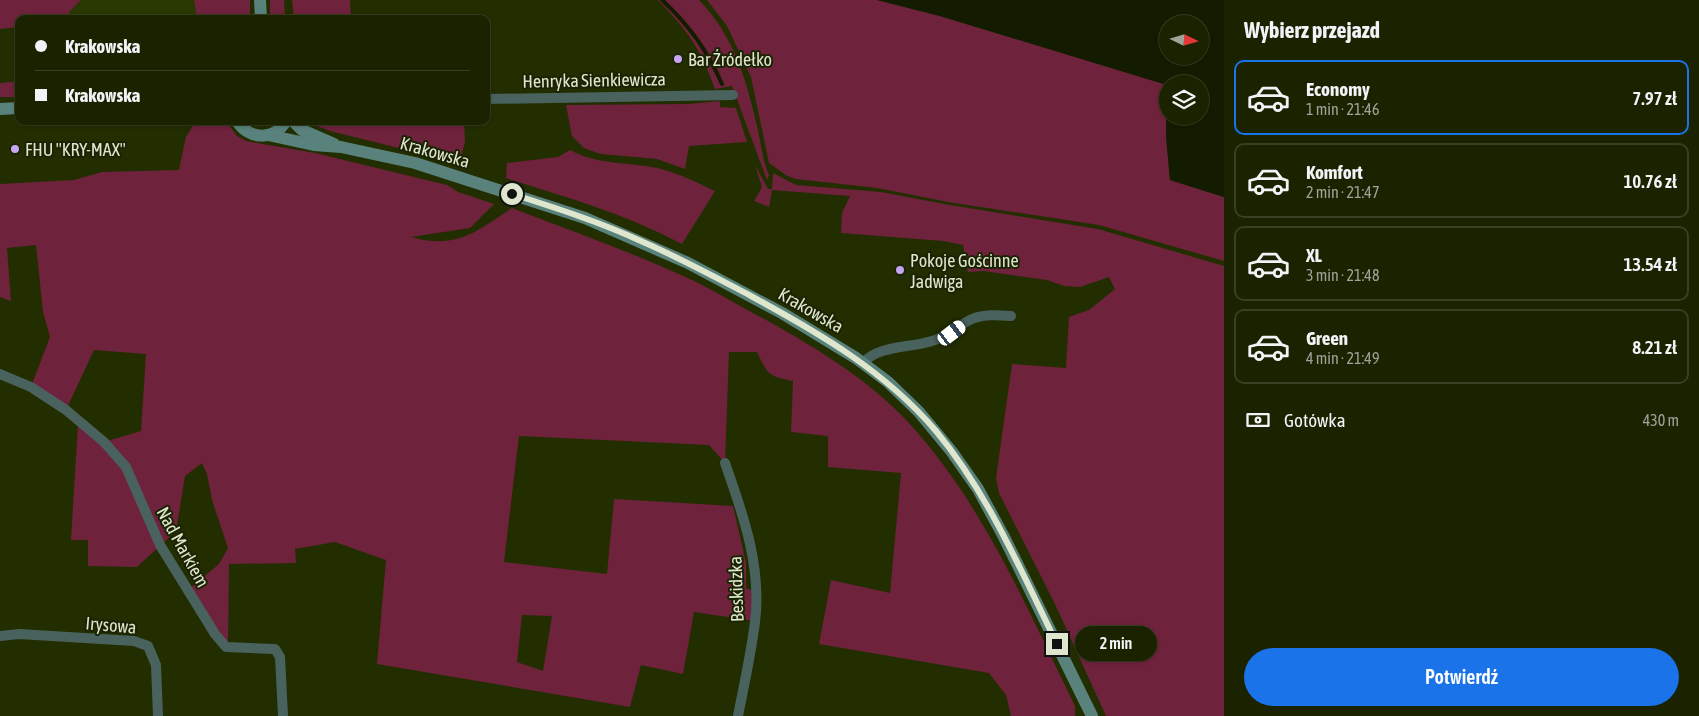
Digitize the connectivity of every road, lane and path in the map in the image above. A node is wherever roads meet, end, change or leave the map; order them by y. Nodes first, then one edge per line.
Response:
1 (260, 0) edge
2 (261, 15) edge
3 (733, 95) dead end
4 (490, 99) edge
5 (15, 108) edge
6 (0, 109) edge
7 (241, 125) edge
8 (282, 125) edge
9 (297, 125) edge
10 (268, 135) junction
11 (341, 147) junction
12 (1011, 316) dead end
13 (863, 363) junction
14 (0, 374) edge
15 (726, 463) dead end
16 (0, 636) edge
17 (158, 716) edge
18 (283, 716) edge
19 (738, 716) edge
20 (1092, 716) edge

1 - 2 main road
3 - 4 street, Henryka Sienkiewicza
5 - 6 main road
7 - 10 main road, Krakowska
8 - 10 main road
9 - 11 main road, Krakowska
10 - 11 main road, Krakowska
11 - 13 main road, Krakowska
12 - 13 street
13 - 20 main road, Krakowska
14 - 18 street, Nad Markiem
15 - 19 street, Beskidzka
16 - 17 street, Irysowa

